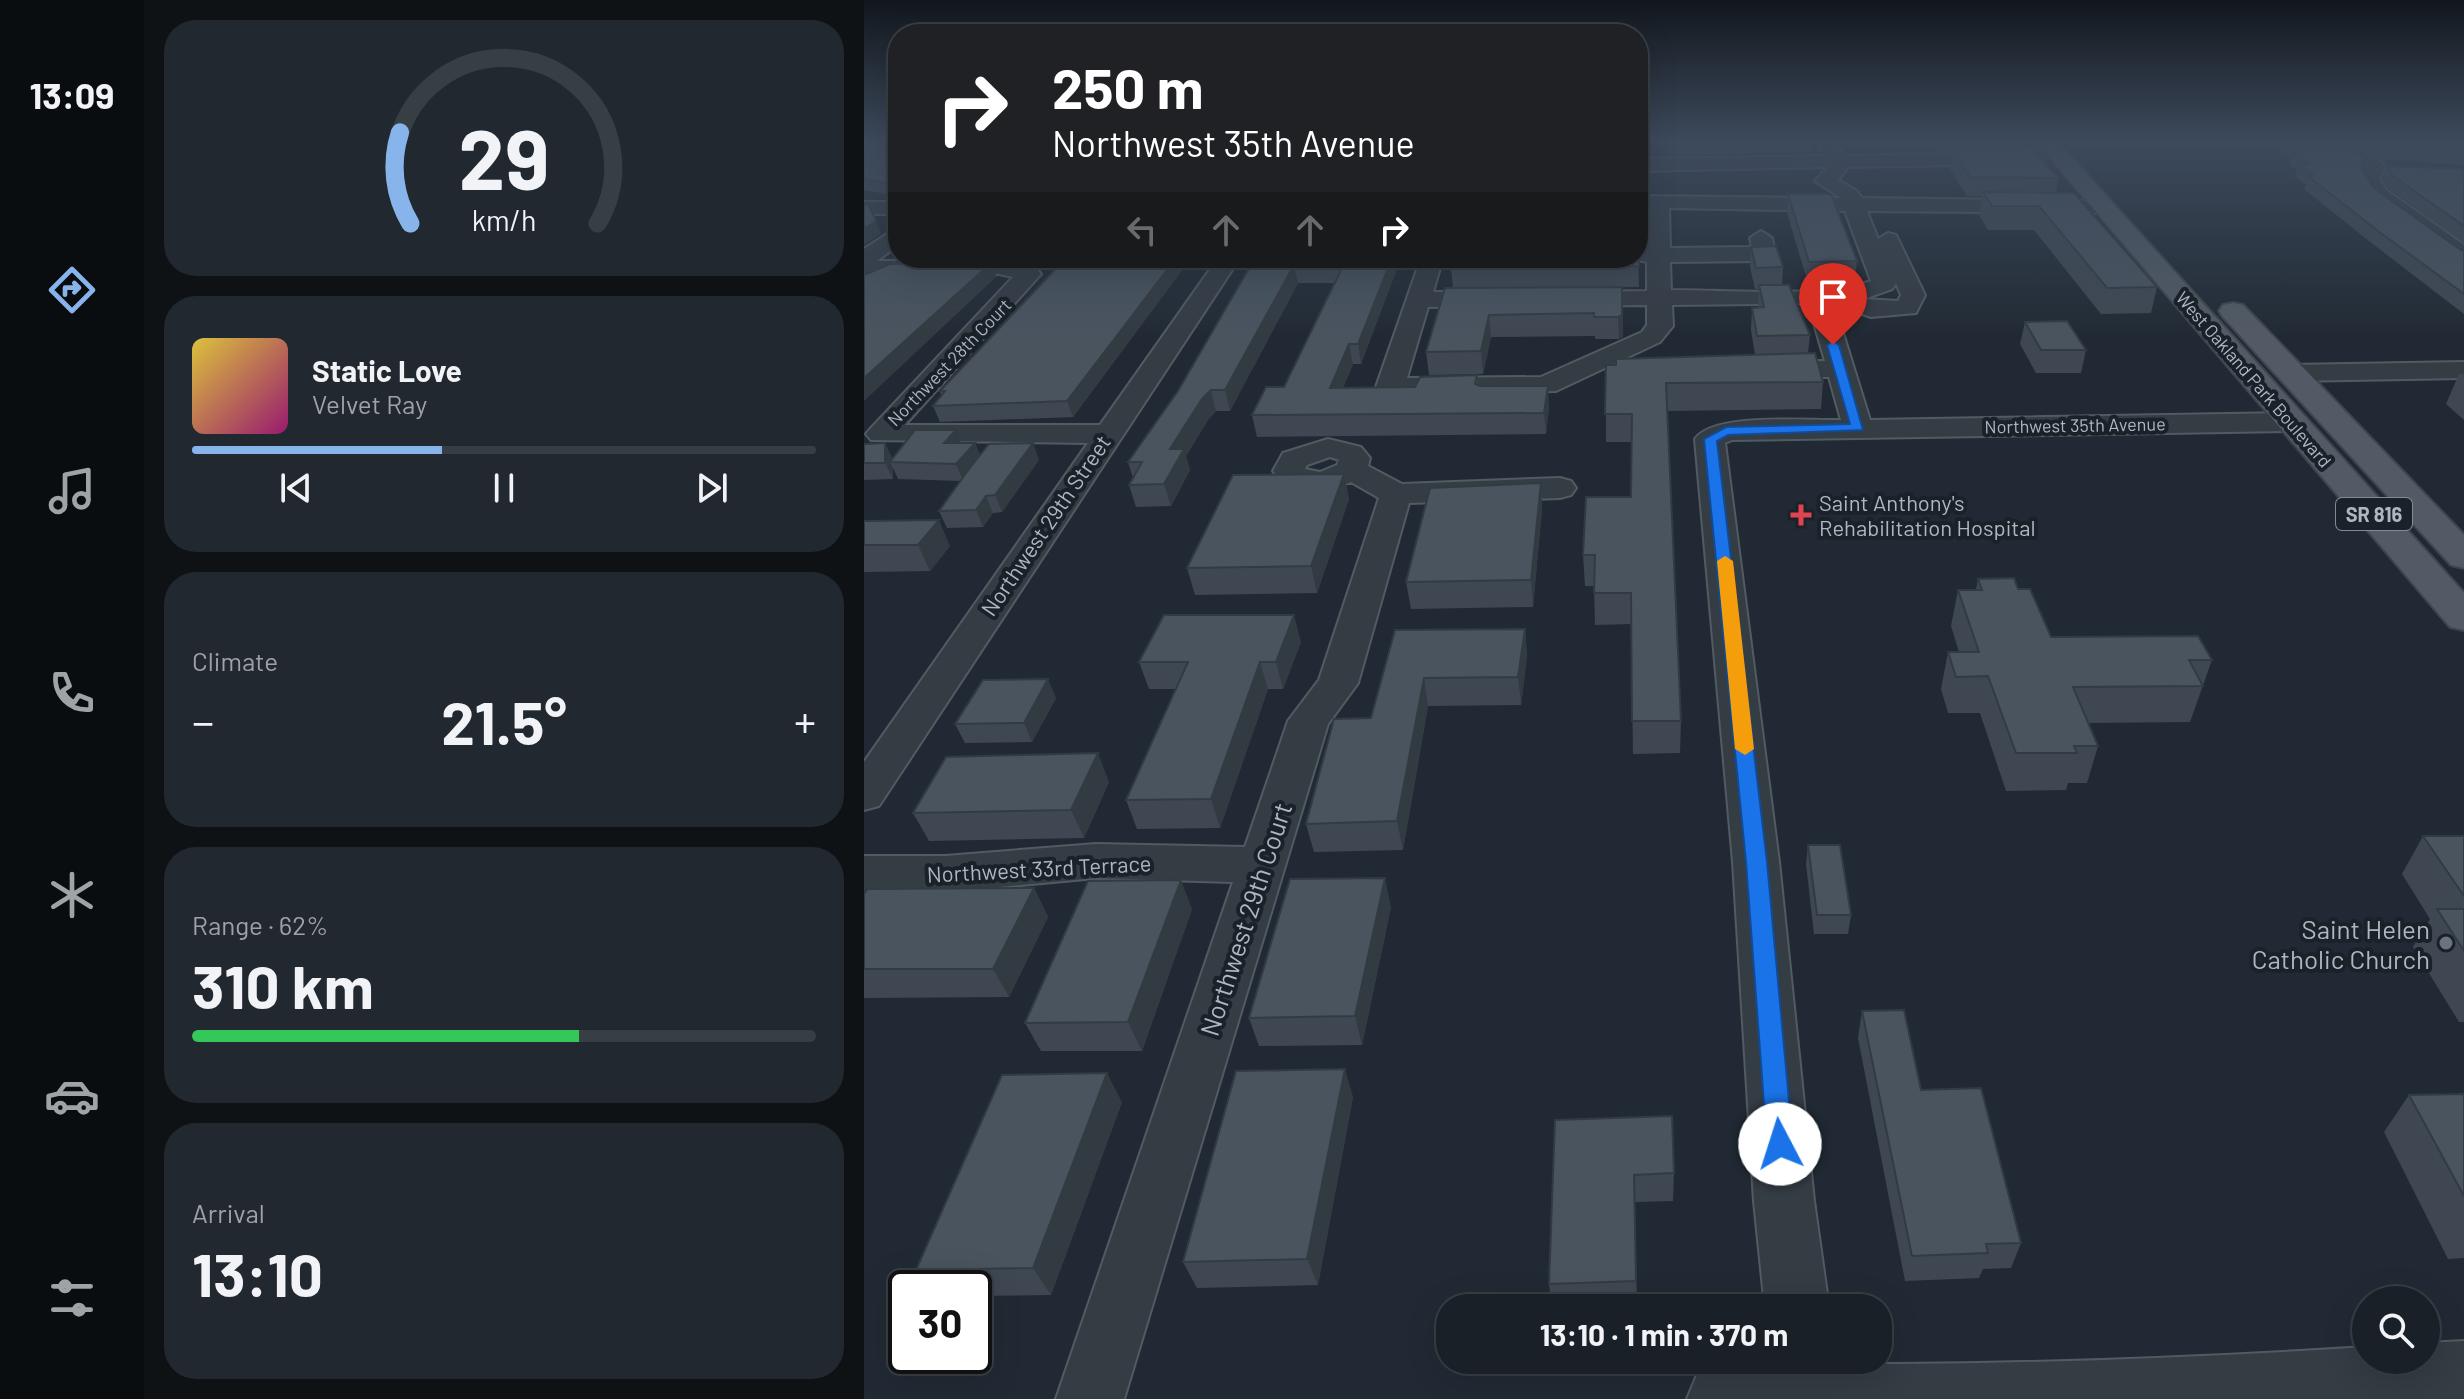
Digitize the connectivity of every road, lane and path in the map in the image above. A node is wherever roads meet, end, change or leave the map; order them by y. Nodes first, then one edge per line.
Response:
1 (1858, 205) edge
2 (1865, 205) edge
3 (1991, 205) edge
4 (2103, 205) edge
5 (2118, 205) edge
6 (2394, 205) edge
7 (864, 208) edge
8 (888, 208) edge
9 (2140, 211) dead end
10 (1648, 213) edge
11 (1865, 214) junction
12 (1761, 238) dead end
13 (888, 242) edge
14 (1650, 255) edge
15 (2464, 256) edge
16 (864, 260) edge
17 (864, 268) edge
18 (1222, 268) edge
19 (1429, 268) edge
20 (2196, 272) dead end
21 (1884, 284) junction
22 (1913, 295) junction
23 (1662, 298) junction
24 (1418, 300) junction
25 (1824, 308) junction
26 (2225, 346) junction
27 (1737, 369) edge
28 (1840, 369) junction
29 (2464, 370) edge
30 (2291, 373) junction
31 (2293, 422) junction
32 (1858, 428) junction
33 (872, 434) edge
34 (1108, 434) junction
35 (1351, 470) dead end
36 (1560, 488) dead end
37 (1396, 494) junction
38 (2464, 557) edge
39 (2464, 618) edge
40 (864, 795) edge
41 (1261, 865) junction
42 (864, 874) edge
43 (1795, 1294) edge
44 (2464, 1374) edge
45 (1806, 1383) edge
46 (1090, 1399) edge
47 (1721, 1399) edge

1 - 11 street
2 - 11 street
3 - 11 street
4 - 26 main road, West Oakland Park Boulevard / SR 816
5 - 9 main road
6 - 15 street
7 - 8 street
10 - 11 street
10 - 14 street
11 - 21 street
11 - 22 street
12 - 14 street
13 - 16 street
14 - 23 street
17 - 33 street, Northwest 28th Court
18 - 34 street, Northwest 29th Street
19 - 24 street
20 - 30 main road, West Oakland Park Boulevard / SR 816
21 - 22 street
21 - 25 street
22 - 25 street
23 - 24 street
23 - 24 street
23 - 25 street
25 - 28 street
26 - 30 main road
26 - 31 main road, West Oakland Park Boulevard / SR 816
27 - 28 street
28 - 32 street
29 - 30 street
30 - 38 main road, West Oakland Park Boulevard / SR 816
31 - 32 street, Northwest 35th Avenue
31 - 39 main road, West Oakland Park Boulevard / SR 816
32 - 43 street, Northwest 35th Avenue
33 - 34 street
34 - 40 street, Northwest 29th Street
35 - 37 street
36 - 37 street
37 - 41 street, Northwest 29th Court
41 - 42 street, Northwest 33rd Terrace
41 - 46 street, Northwest 29th Court
44 - 45 street
45 - 47 street

